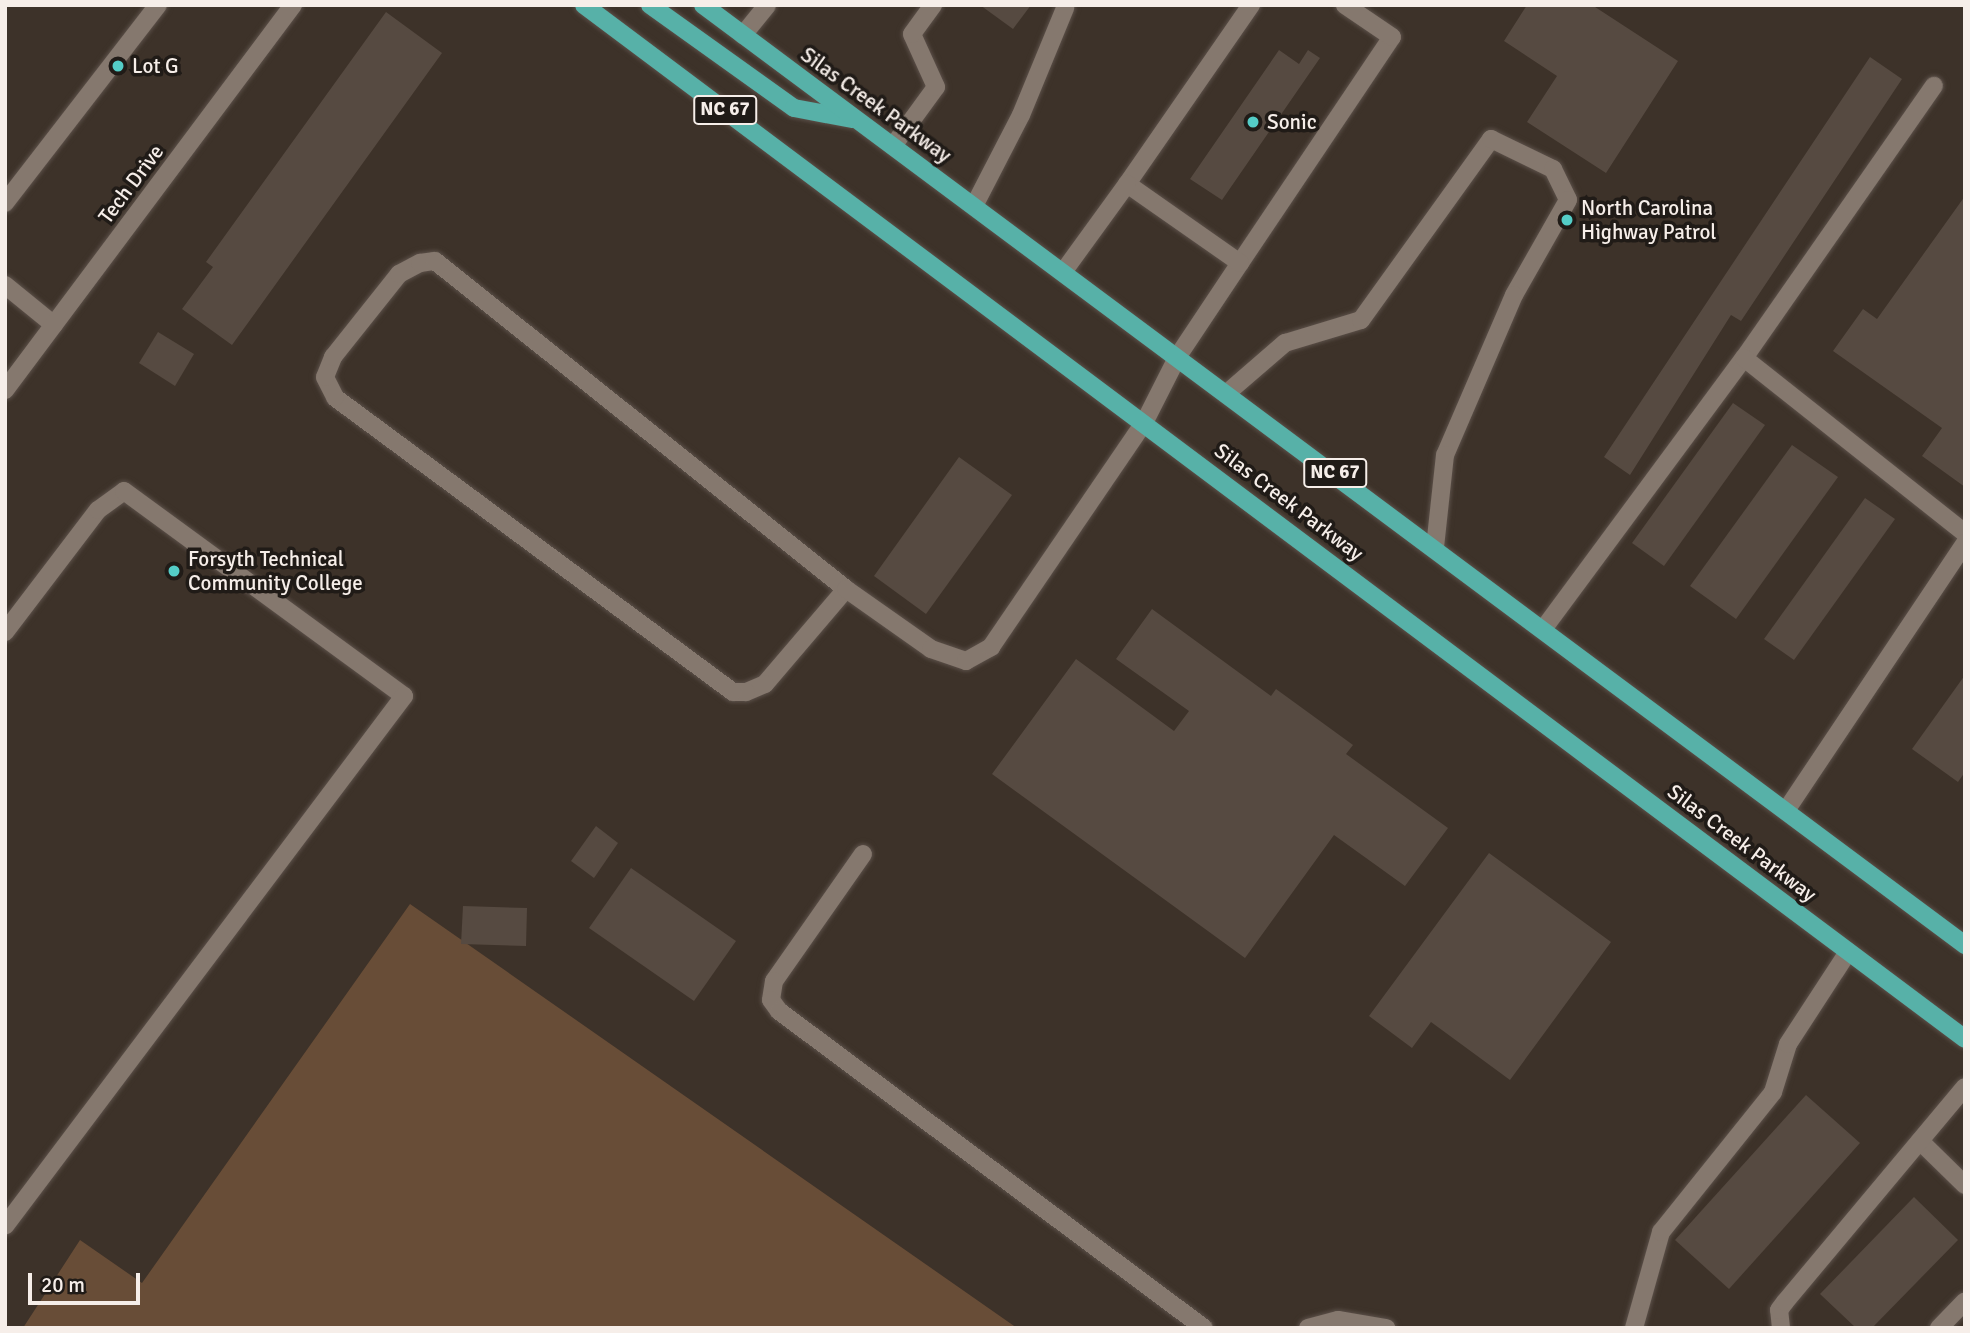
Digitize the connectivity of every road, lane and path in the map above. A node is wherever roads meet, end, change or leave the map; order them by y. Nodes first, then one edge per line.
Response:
1 (158, 5) edge
2 (293, 5) edge
3 (583, 5) edge
4 (650, 5) edge
5 (703, 5) edge
6 (767, 5) edge
7 (933, 5) edge
8 (1251, 5) edge
9 (1345, 5) edge
10 (1065, 8) dead end
11 (743, 35) junction
12 (1934, 86) dead end
13 (859, 120) junction
14 (893, 146) junction
15 (1127, 184) junction
16 (5, 203) edge
17 (974, 206) junction
18 (1240, 263) junction
19 (1063, 272) junction
20 (5, 285) edge
21 (54, 325) junction
22 (1178, 356) junction
23 (1744, 358) junction
24 (5, 390) edge
25 (1227, 393) junction
26 (1145, 421) junction
27 (1965, 533) edge
28 (1965, 542) edge
29 (1435, 547) junction
30 (846, 589) junction
31 (1544, 628) junction
32 (5, 632) edge
33 (1787, 809) junction
34 (863, 854) dead end
35 (1965, 945) edge
36 (1848, 952) junction
37 (1965, 1039) edge
38 (1965, 1087) edge
39 (1920, 1141) junction
40 (1965, 1185) edge
41 (5, 1226) edge
42 (1965, 1301) edge
43 (1204, 1328) edge
44 (1308, 1328) edge
45 (1386, 1328) edge
46 (1634, 1328) edge
47 (1782, 1328) edge
48 (1939, 1328) edge

1 - 16 lane
2 - 21 lane, Tech Drive
3 - 26 main road, Silas Creek Parkway / NC 67
4 - 13 main road
5 - 11 main road, Silas Creek Parkway / NC 67
6 - 11 lane
7 - 14 lane
8 - 15 lane
9 - 18 lane
10 - 17 lane
11 - 13 main road, Silas Creek Parkway / NC 67
12 - 23 lane
13 - 14 main road, Silas Creek Parkway / NC 67
14 - 17 main road, Silas Creek Parkway / NC 67
15 - 18 lane
15 - 19 lane
17 - 19 main road, Silas Creek Parkway / NC 67
18 - 22 lane
19 - 22 main road, Silas Creek Parkway / NC 67
20 - 21 lane
21 - 24 lane, Tech Drive
22 - 25 main road, Silas Creek Parkway / NC 67
22 - 26 lane
23 - 27 lane
23 - 31 lane
25 - 29 main road, Silas Creek Parkway / NC 67
25 - 29 lane
26 - 30 lane
26 - 36 main road, Silas Creek Parkway / NC 67
28 - 33 lane
29 - 31 main road, Silas Creek Parkway / NC 67
30 - 30 lane
31 - 33 main road, Silas Creek Parkway / NC 67
32 - 41 lane
33 - 35 main road, Silas Creek Parkway / NC 67
34 - 43 lane
36 - 37 main road, Silas Creek Parkway / NC 67
36 - 46 lane
38 - 39 lane
39 - 40 lane
39 - 47 lane
42 - 48 lane
44 - 45 lane

